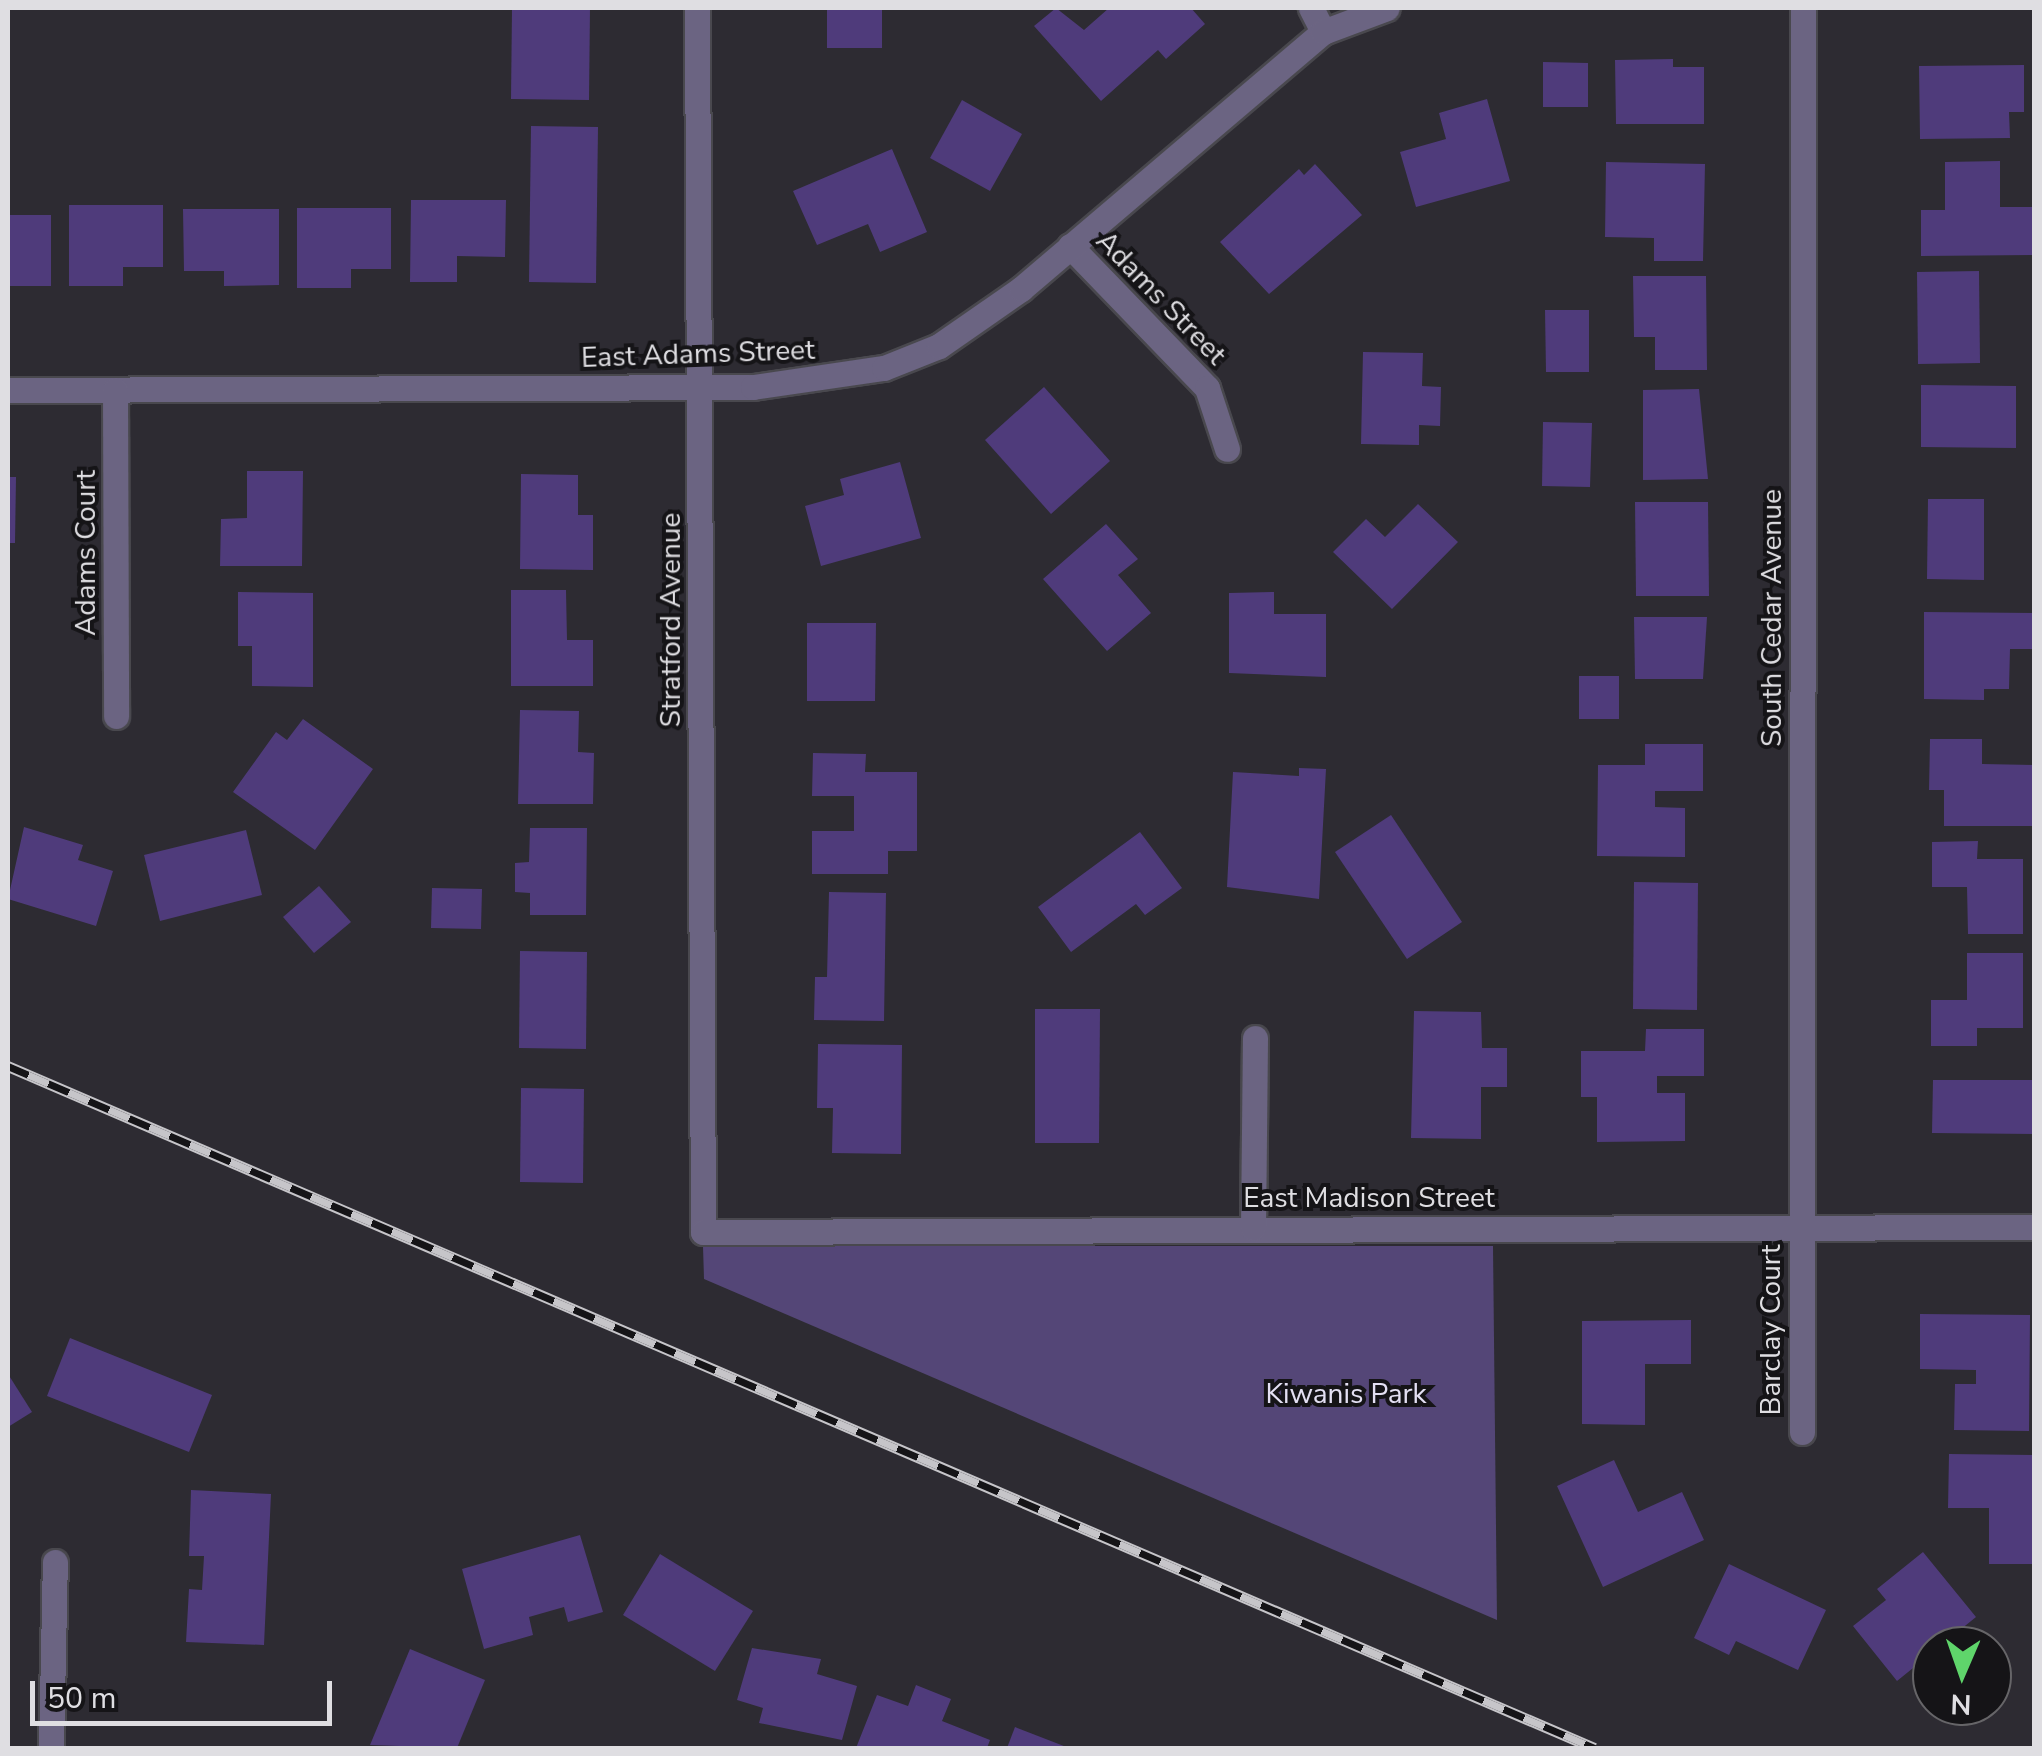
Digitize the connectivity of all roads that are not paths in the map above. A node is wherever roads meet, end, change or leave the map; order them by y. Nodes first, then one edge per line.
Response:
1 (698, 8) edge
2 (1311, 8) edge
3 (1387, 8) edge
4 (1803, 8) edge
5 (1323, 32) junction
6 (1070, 246) junction
7 (699, 387) junction
8 (8, 390) edge
9 (115, 390) junction
10 (1227, 449) dead end
11 (116, 716) dead end
12 (1255, 1038) dead end
13 (2034, 1227) edge
14 (1253, 1228) junction
15 (1801, 1228) junction
16 (703, 1232) joint
17 (1802, 1432) dead end
18 (55, 1562) dead end
19 (51, 1748) edge

1 - 7 street, Stratford Avenue
2 - 5 street
3 - 5 street, East Adams Street
4 - 15 street, South Cedar Avenue
5 - 6 street, East Adams Street
6 - 7 street, East Adams Street
6 - 10 street, Adams Street
7 - 9 street, East Adams Street
7 - 16 street, Stratford Avenue
8 - 9 street, East Adams Street
9 - 11 street, Adams Court
12 - 14 street
13 - 15 street, East Madison Street
14 - 15 street, East Madison Street
14 - 16 street, East Madison Street
15 - 17 street, Barclay Court
18 - 19 street

